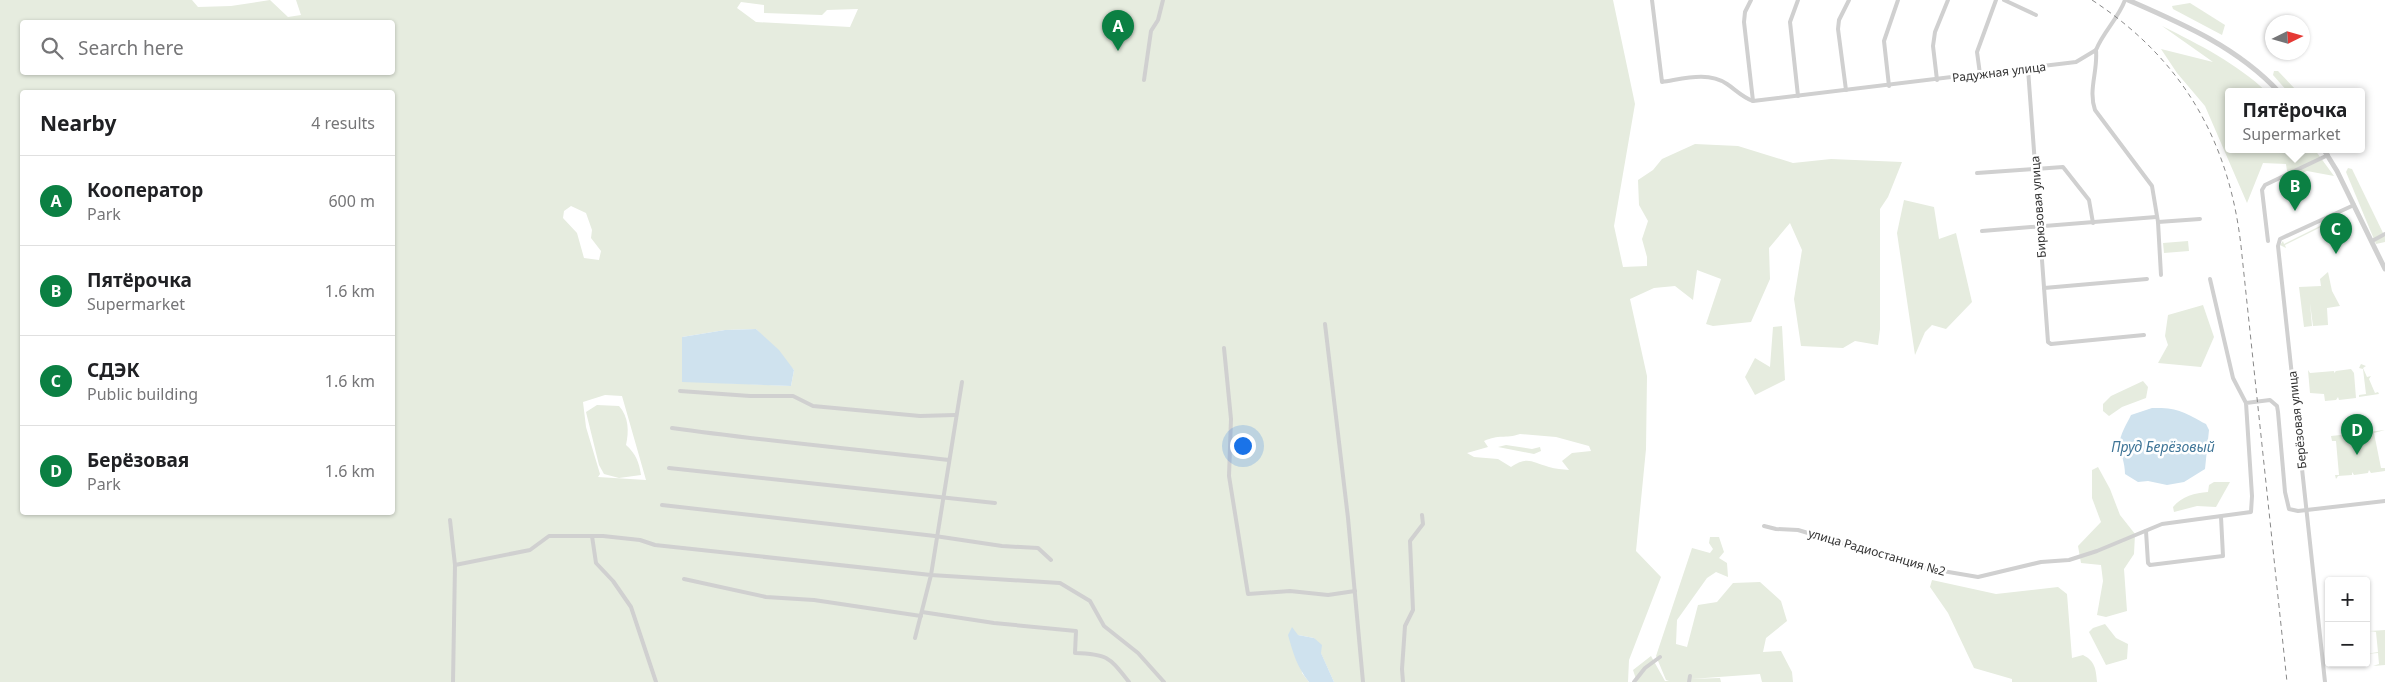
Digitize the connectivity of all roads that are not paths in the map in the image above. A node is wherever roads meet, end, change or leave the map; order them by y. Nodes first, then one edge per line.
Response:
1 (1163, 0) edge
2 (1652, 0) edge
3 (1751, 0) edge
4 (1798, 0) edge
5 (1849, 0) edge
6 (1898, 0) edge
7 (1948, 0) edge
8 (1996, 0) edge
9 (2004, 0) edge
10 (2126, 0) edge
11 (2036, 15) dead end
12 (2096, 50) junction
13 (2028, 69) junction
14 (1980, 74) junction
15 (1144, 80) dead end
16 (1937, 80) junction
17 (1889, 86) junction
18 (2275, 88) edge
19 (1846, 90) junction
20 (1798, 96) junction
21 (1753, 101) junction
22 (2328, 155) joint
23 (2035, 168) junction
24 (1977, 173) dead end
25 (2354, 205) junction
26 (2157, 219) junction
27 (2200, 219) dead end
28 (2093, 223) junction
29 (2040, 227) junction
30 (1982, 231) dead end
31 (2385, 234) edge
32 (2268, 241) dead end
33 (2372, 241) junction
34 (2385, 268) edge
35 (2161, 275) dead end
36 (2147, 279) dead end
37 (2210, 279) dead end
38 (2044, 288) junction
39 (1325, 324) dead end
40 (2144, 335) dead end
41 (1224, 348) dead end
42 (962, 382) dead end
43 (680, 391) dead end
44 (2246, 403) junction
45 (955, 415) junction
46 (672, 428) dead end
47 (948, 460) junction
48 (669, 468) dead end
49 (942, 497) junction
50 (2385, 501) edge
51 (995, 503) dead end
52 (662, 505) dead end
53 (2306, 510) junction
54 (1422, 515) dead end
55 (2221, 517) junction
56 (450, 520) dead end
57 (1764, 526) dead end
58 (2146, 531) junction
59 (592, 536) junction
60 (936, 536) junction
61 (1051, 560) dead end
62 (455, 566) junction
63 (931, 575) junction
64 (684, 578) dead end
65 (1355, 591) junction
66 (921, 614) junction
67 (916, 638) dead end
68 (1660, 658) dead end
69 (1690, 676) dead end
70 (453, 682) edge
71 (656, 682) edge
72 (1129, 682) edge
73 (1164, 682) edge
74 (1363, 682) edge
75 (1403, 682) edge
76 (1634, 682) edge
77 (1689, 682) edge
78 (2325, 682) edge

1 - 15 street
2 - 21 street
3 - 21 street
4 - 20 street
5 - 19 street
6 - 17 street
7 - 16 street
8 - 14 street
9 - 11 street
10 - 12 street
10 - 18 street
12 - 13 street, Радужная улица
12 - 26 street
13 - 14 street, Радужная улица
13 - 23 street, Бирюзовая улица
14 - 16 street, Радужная улица
16 - 17 street, Радужная улица
17 - 19 street, Радужная улица
19 - 20 street, Радужная улица
20 - 21 street, Радужная улица
22 - 25 street
22 - 32 street
23 - 24 street
23 - 28 street
23 - 29 street, Бирюзовая улица
25 - 33 street
25 - 53 street, Берёзовая улица
26 - 27 street
26 - 28 street
26 - 35 street
28 - 29 street
29 - 30 street
29 - 38 street, Бирюзовая улица
31 - 33 street
33 - 34 street
36 - 38 street
37 - 44 street
38 - 40 street, Бирюзовая улица
39 - 65 street
41 - 65 street
42 - 45 street
43 - 45 street
44 - 53 street
44 - 55 street, улица Радиостанция №2
45 - 47 street
46 - 47 street
47 - 49 street
48 - 49 street
49 - 51 street
49 - 60 street
50 - 53 street
52 - 60 street
53 - 78 street, Берёзовая улица
54 - 75 street
55 - 58 street, улица Радиостанция №2
55 - 58 street
56 - 62 street
57 - 58 street, улица Радиостанция №2
59 - 62 street
59 - 63 street
59 - 71 street
60 - 61 street
60 - 63 street
62 - 70 street
63 - 66 street
63 - 73 street
64 - 66 street
65 - 74 street
66 - 67 street
66 - 72 street
68 - 76 street
69 - 77 street

